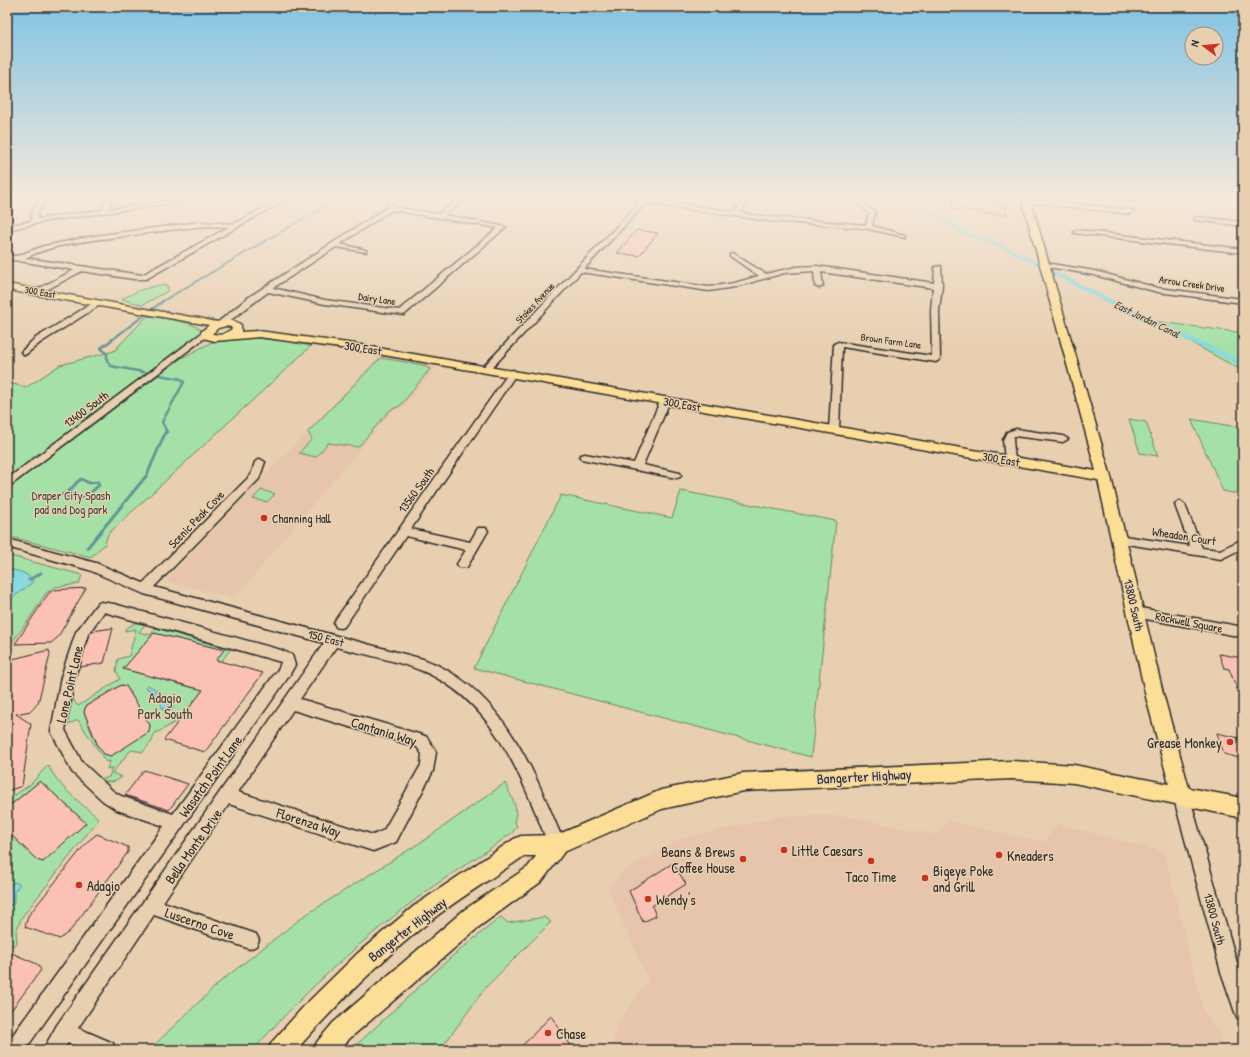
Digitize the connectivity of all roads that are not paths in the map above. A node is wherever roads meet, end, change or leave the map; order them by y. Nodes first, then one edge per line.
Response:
1 (40, 248) edge
2 (195, 248) edge
3 (329, 248) edge
4 (351, 248) edge
5 (478, 248) edge
6 (600, 248) edge
7 (1040, 248) edge
8 (1220, 248) edge
9 (364, 251) dead end
10 (1243, 251) edge
11 (732, 255) dead end
12 (7, 257) edge
13 (17, 259) junction
14 (1045, 265) junction
15 (817, 268) junction
16 (939, 268) dead end
17 (80, 269) junction
18 (580, 270) junction
19 (764, 276) junction
20 (819, 286) dead end
21 (938, 286) junction
22 (7, 287) edge
23 (267, 289) junction
24 (39, 292) junction
25 (1243, 301) edge
26 (99, 303) junction
27 (242, 308) junction
28 (190, 320) junction
29 (219, 324) junction
30 (237, 326) junction
31 (207, 332) junction
32 (259, 334) junction
33 (228, 336) junction
34 (217, 338) junction
35 (25, 352) dead end
36 (181, 354) junction
37 (487, 368) junction
38 (513, 373) junction
39 (665, 401) junction
40 (834, 430) junction
41 (1064, 439) dead end
42 (585, 457) dead end
43 (1010, 461) junction
44 (260, 462) dead end
45 (637, 467) junction
46 (676, 475) dead end
47 (1104, 477) junction
48 (7, 484) edge
49 (1180, 505) dead end
50 (402, 531) junction
51 (482, 531) dead end
52 (1118, 539) junction
53 (1243, 543) edge
54 (7, 544) edge
55 (473, 547) junction
56 (1198, 551) junction
57 (463, 564) dead end
58 (144, 589) junction
59 (101, 607) joint
60 (1135, 612) junction
61 (340, 623) dead end
62 (1243, 632) edge
63 (333, 640) junction
64 (291, 703) junction
65 (1181, 795) junction
66 (227, 796) junction
67 (1243, 808) edge
68 (176, 823) junction
69 (390, 836) joint
70 (556, 845) junction
71 (151, 906) junction
72 (250, 940) dead end
73 (1243, 1012) edge
74 (64, 1032) junction
75 (14, 1050) edge
76 (52, 1050) edge
77 (106, 1050) edge
78 (280, 1050) edge
79 (325, 1050) edge

1 - 13 street
2 - 17 street
3 - 23 street
4 - 9 street
5 - 23 street, Dairy Lane
6 - 18 street, Stokes Avenue
7 - 14 main road, 13800 South
8 - 10 street
11 - 19 street
12 - 13 street
13 - 17 street
14 - 25 street, Arrow Creek Drive
14 - 47 main road, 13800 South
15 - 19 street
15 - 20 street
15 - 21 street
16 - 21 street, Brown Farm Lane
17 - 24 street
18 - 19 street
18 - 37 street, Stokes Avenue
21 - 40 street, Brown Farm Lane
22 - 24 main road, 300 East
23 - 27 street
24 - 26 main road, 300 East
26 - 28 main road, 300 East
26 - 35 street
27 - 29 street
27 - 30 street
28 - 29 main road, 300 East
28 - 31 main road, 300 East
29 - 30 main road, 300 East
29 - 31 main road
30 - 32 main road, 300 East
30 - 33 main road
31 - 34 main road, 300 East
31 - 36 street, 13400 South
32 - 33 main road, 300 East
32 - 37 main road, 300 East
33 - 34 main road, 300 East
34 - 36 street, 13400 South
36 - 48 street, 13400 South
37 - 38 main road, 300 East
38 - 39 main road, 300 East
38 - 50 street, 13560 South
39 - 40 main road, 300 East
39 - 45 street
40 - 43 main road, 300 East
41 - 43 street
42 - 45 street
43 - 47 main road, 300 East
44 - 58 street, Scenic Peak Cove
45 - 46 street
47 - 52 main road, 13800 South
49 - 56 street
50 - 55 street
50 - 61 street, 13560 South
51 - 55 street
52 - 56 street, Wheadon Court
52 - 60 main road, 13800 South
53 - 56 street, Wheadon Court
54 - 58 street, 150 East
55 - 57 street
58 - 63 street, 150 East
59 - 68 street, Lone Point Lane
59 - 68 street, Wasatch Point Lane
60 - 62 street, Rockwell Square
60 - 65 main road, 13800 South
63 - 64 street, Bella Monte Drive
63 - 70 street, 150 East
64 - 66 street, Bella Monte Drive
64 - 69 street, Cantania Way
65 - 67 main road, Bangerter Highway
65 - 70 main road, Bangerter Highway
65 - 73 street, 13800 South
66 - 69 street, Florenza Way
66 - 71 street, Bella Monte Drive
68 - 75 street, Wasatch Point Lane
70 - 78 main road, Bangerter Highway
70 - 79 main road
71 - 72 street, Luscerno Cove
71 - 74 street, Bella Monte Drive
74 - 76 street, Bella Monte Drive
74 - 77 street

